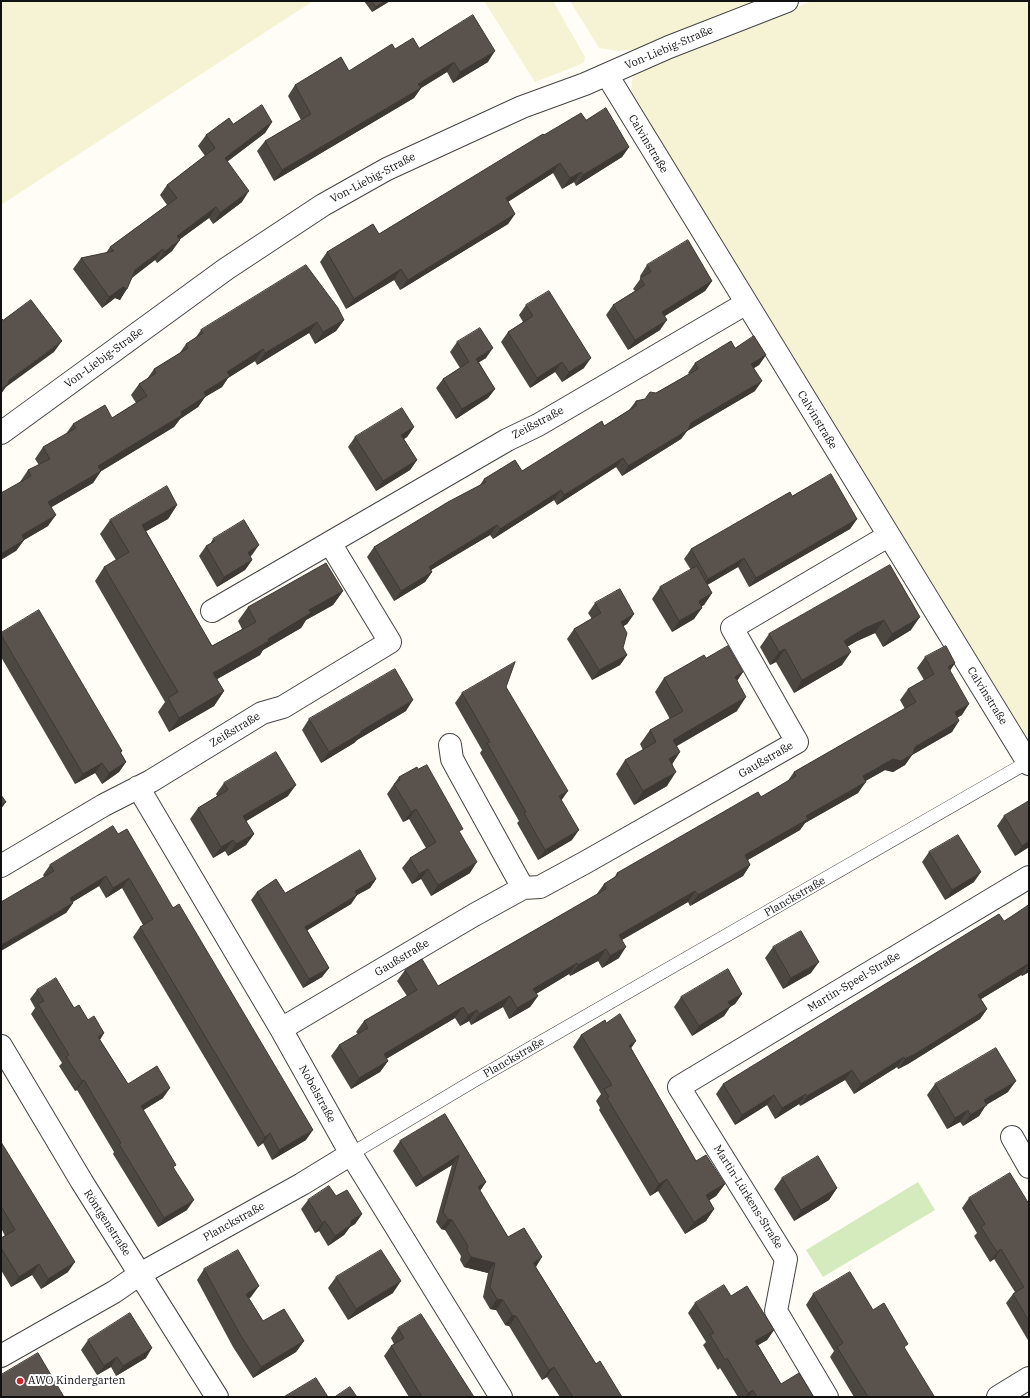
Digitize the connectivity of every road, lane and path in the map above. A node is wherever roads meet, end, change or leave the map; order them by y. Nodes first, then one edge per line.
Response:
1 (787, 1) edge
2 (607, 75) junction
3 (746, 304) junction
4 (1, 433) edge
5 (888, 536) junction
6 (330, 543) junction
7 (212, 611) dead end
8 (450, 745) dead end
9 (1028, 763) edge
10 (138, 788) junction
11 (1, 866) edge
12 (1029, 877) edge
13 (524, 888) junction
14 (281, 1029) junction
15 (1, 1046) edge
16 (679, 1087) joint
17 (1012, 1137) dead end
18 (351, 1154) junction
19 (1029, 1167) edge
20 (140, 1274) junction
21 (1, 1356) edge
22 (1029, 1378) edge
23 (217, 1397) edge
24 (501, 1397) edge
25 (827, 1397) edge
26 (998, 1397) edge

1 - 2 street, Von-Liebig-Straße
2 - 3 street, Calvinstraße
2 - 4 street, Von-Liebig-Straße
3 - 5 street, Calvinstraße
3 - 6 street, Zeißstraße
5 - 9 street, Calvinstraße
5 - 13 street, Gaußstraße
6 - 7 street, Zeißstraße
6 - 10 street, Zeißstraße
8 - 13 street
9 - 18 lane, Planckstraße
10 - 11 street, Zeißstraße
10 - 14 street, Nobelstraße
12 - 16 street, Martin-Speel-Straße
13 - 14 street, Gaußstraße
14 - 18 street, Nobelstraße
15 - 20 street, Röntgenstraße
16 - 25 street, Martin-Lürkens-Straße
17 - 19 street
18 - 20 street, Planckstraße
18 - 24 street, Nobelstraße
20 - 21 street, Planckstraße
20 - 23 street, Röntgenstraße
22 - 26 street

